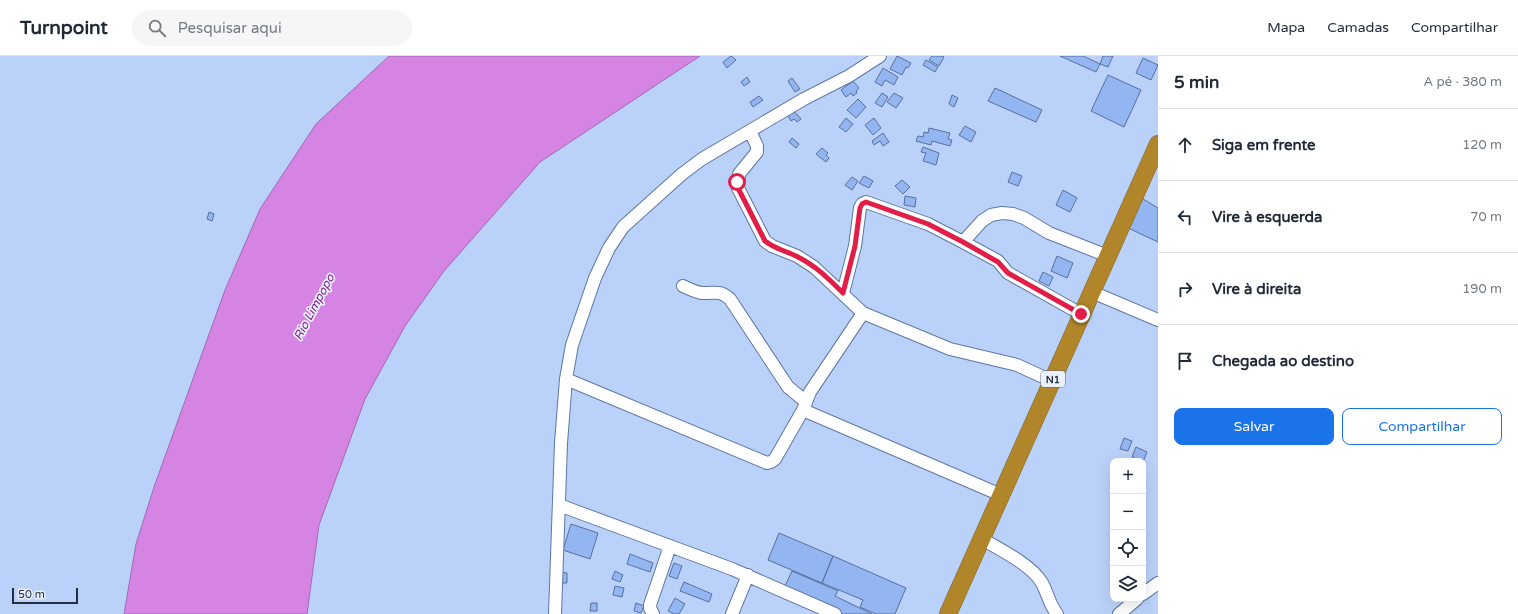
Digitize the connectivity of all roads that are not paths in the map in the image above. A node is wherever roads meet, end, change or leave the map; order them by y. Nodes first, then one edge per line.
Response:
1 (880, 56) edge
2 (750, 131) junction
3 (1158, 144) edge
4 (963, 242) junction
5 (1108, 256) junction
6 (683, 286) dead end
7 (1092, 292) junction
8 (843, 293) junction
9 (863, 313) junction
10 (1081, 314) junction
11 (1158, 320) edge
12 (566, 379) junction
13 (1052, 381) junction
14 (804, 406) junction
15 (1001, 495) junction
16 (559, 505) junction
17 (982, 539) junction
18 (670, 546) junction
19 (748, 576) junction
20 (1158, 583) edge
21 (1146, 592) edge
22 (1133, 602) edge
23 (555, 614) edge
24 (653, 614) edge
25 (732, 614) edge
26 (835, 614) edge
27 (948, 614) edge
28 (1057, 614) edge
29 (1119, 614) edge

1 - 2 street
2 - 8 street
2 - 12 street
3 - 5 highway, N1
4 - 5 street
4 - 8 street
4 - 10 street
5 - 7 highway, N1
6 - 14 street
7 - 10 highway, N1
7 - 11 street
8 - 9 street
9 - 13 street
9 - 14 street
10 - 13 highway, N1
12 - 14 street
12 - 16 street
13 - 15 highway, N1
14 - 15 street
15 - 17 highway, N1
16 - 18 street
16 - 23 street
17 - 27 highway, N1
17 - 28 street
18 - 19 street
18 - 24 street
19 - 25 street
19 - 26 street
20 - 21 street
22 - 29 street

